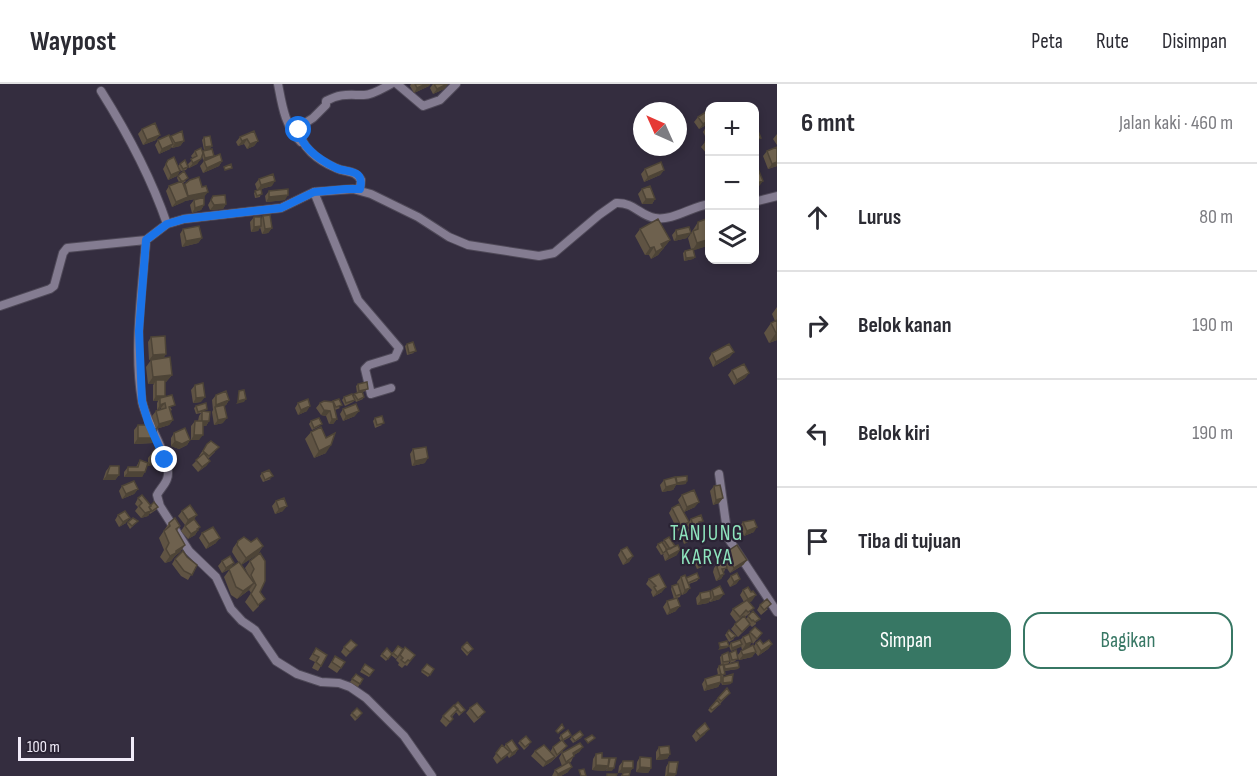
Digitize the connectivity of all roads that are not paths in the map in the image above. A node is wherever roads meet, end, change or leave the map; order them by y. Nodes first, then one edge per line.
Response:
1 (278, 84) edge
2 (391, 84) edge
3 (397, 84) edge
4 (456, 84) edge
5 (101, 91) dead end
6 (302, 143) junction
7 (360, 189) junction
8 (314, 192) junction
9 (777, 196) edge
10 (759, 201) edge
11 (705, 205) edge
12 (167, 224) junction
13 (146, 240) junction
14 (0, 306) edge
15 (391, 388) dead end
16 (719, 474) dead end
17 (777, 612) edge
18 (432, 776) edge

1 - 6 street
2 - 6 street
3 - 4 street
5 - 12 street
6 - 7 street
7 - 8 street
7 - 11 street
8 - 12 street
8 - 15 street
9 - 10 street
12 - 13 street
13 - 14 street
13 - 18 street
16 - 17 street

